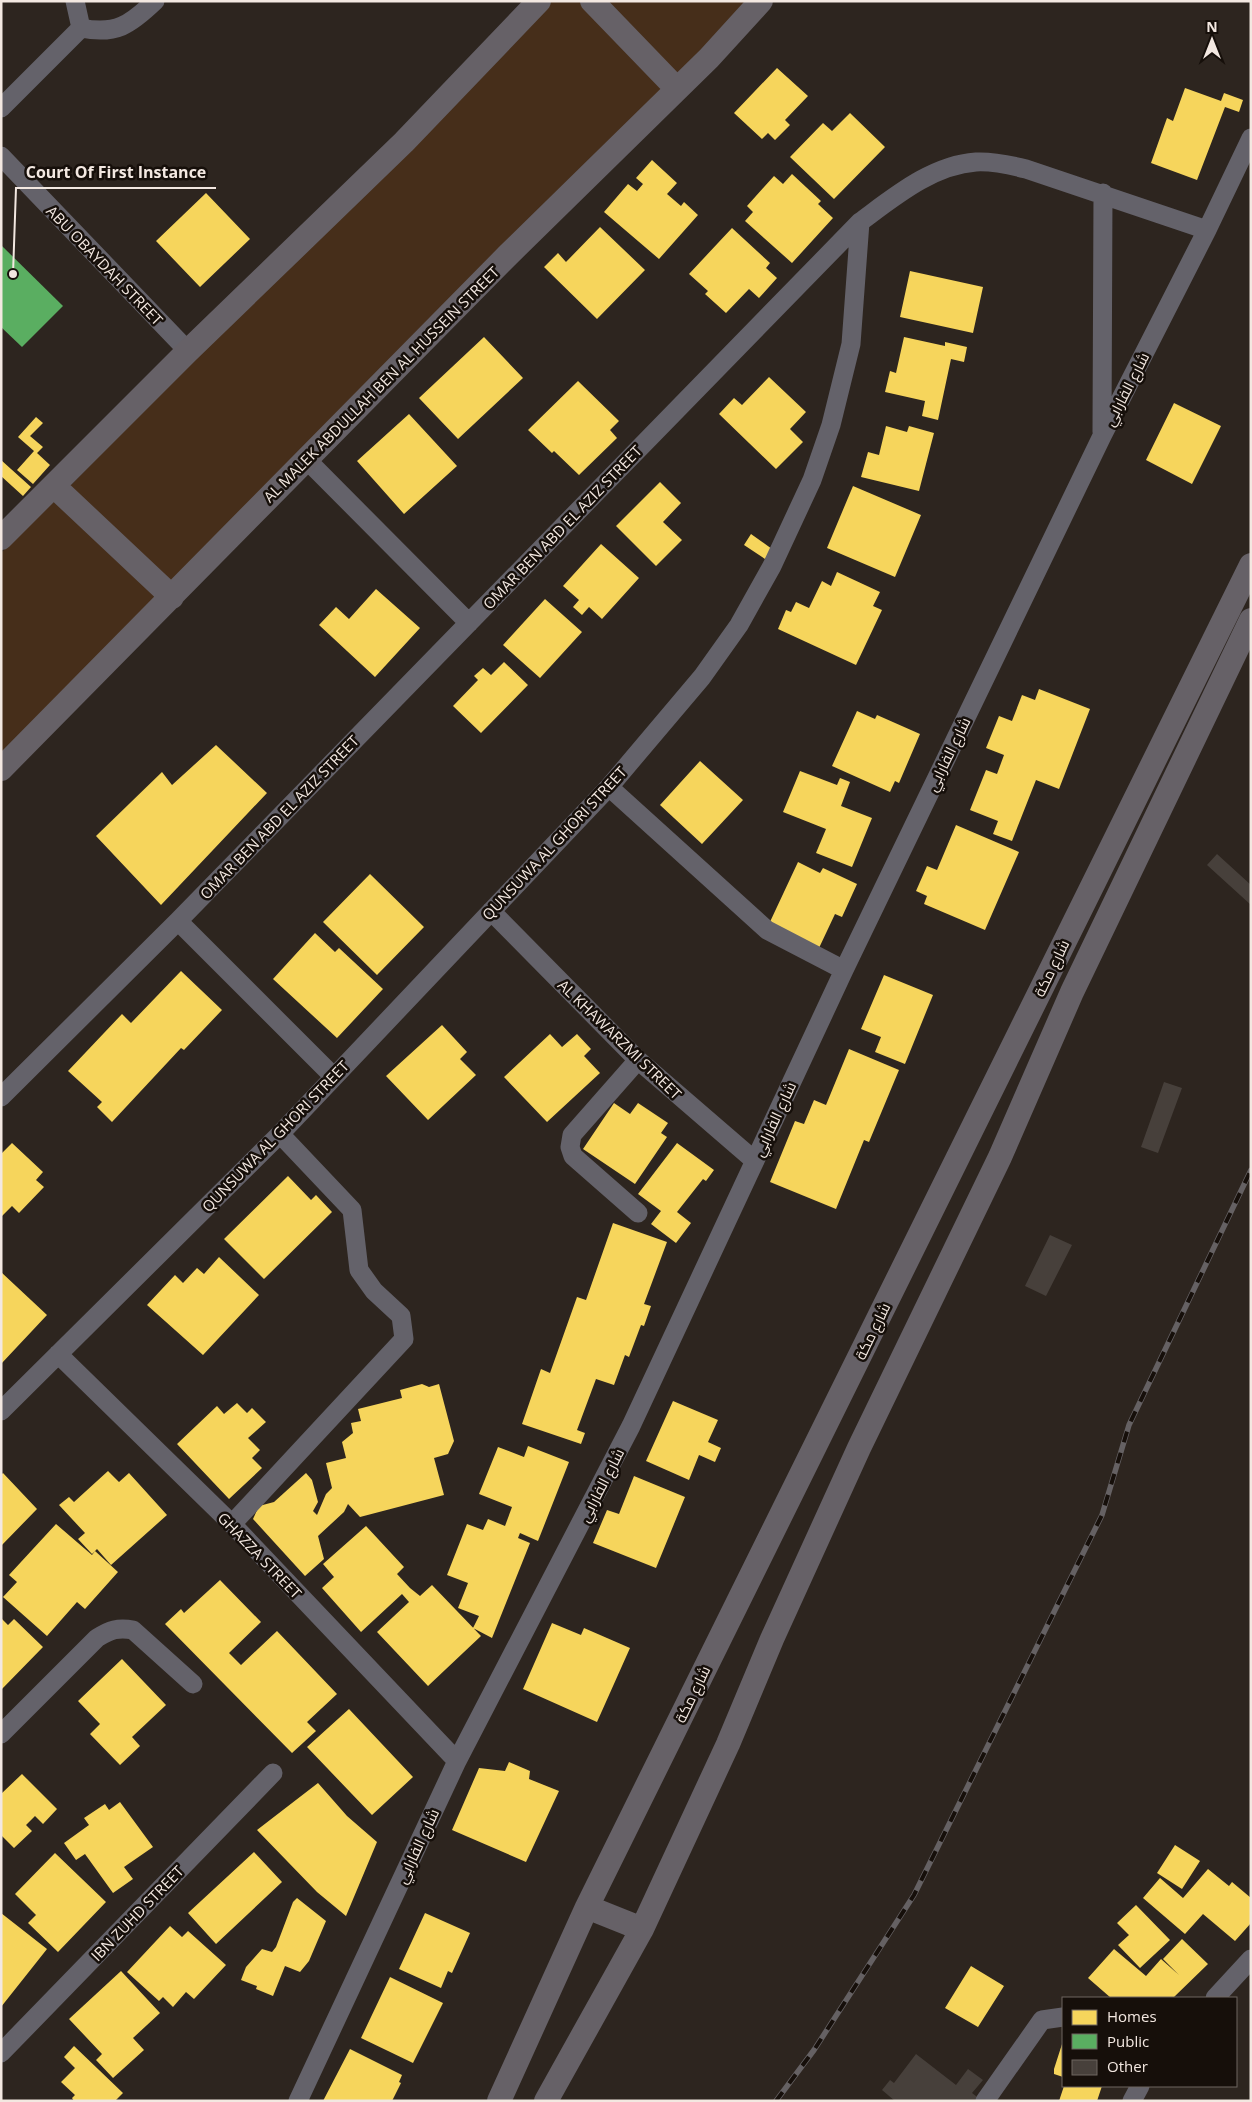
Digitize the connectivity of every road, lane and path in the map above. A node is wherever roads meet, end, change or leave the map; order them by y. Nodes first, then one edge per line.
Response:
1 (75, 1) edge
2 (154, 1) edge
3 (539, 1) edge
4 (592, 1) edge
5 (761, 1) edge
6 (81, 28) junction
7 (677, 89) junction
8 (1, 108) edge
9 (1251, 138) edge
10 (1, 156) edge
11 (1103, 194) junction
12 (860, 222) junction
13 (1207, 230) junction
14 (188, 351) junction
15 (1102, 436) junction
16 (307, 460) junction
17 (54, 486) junction
18 (1, 538) edge
19 (1251, 565) edge
20 (172, 597) junction
21 (1251, 620) edge
22 (469, 623) junction
23 (1, 769) edge
24 (609, 787) junction
25 (491, 912) junction
26 (178, 921) junction
27 (844, 970) junction
28 (638, 1060) junction
29 (333, 1076) junction
30 (1, 1097) edge
31 (280, 1134) junction
32 (755, 1161) junction
33 (638, 1213) dead end
34 (58, 1354) junction
35 (1, 1411) edge
36 (232, 1524) junction
37 (193, 1684) dead end
38 (1, 1734) edge
39 (456, 1761) junction
40 (273, 1773) dead end
41 (587, 1907) junction
42 (642, 1929) junction
43 (1251, 1959) edge
44 (1216, 1997) edge
45 (1062, 2017) edge
46 (1, 2053) edge
47 (1139, 2087) edge
48 (298, 2101) edge
49 (500, 2101) edge
50 (546, 2101) edge
51 (985, 2101) edge
52 (1132, 2101) edge

1 - 6 street
2 - 6 street
3 - 14 main road
4 - 7 main road
5 - 7 main road, AL MALEK ABDULLAH BEN AL HUSSEIN STREET
6 - 8 street
7 - 16 main road, AL MALEK ABDULLAH BEN AL HUSSEIN STREET
9 - 13 street, شارع الفارابي
10 - 14 street, ABU OBAYDAH STREET
11 - 12 street, OMAR BEN ABD EL AZIZ STREET
11 - 13 street, OMAR BEN ABD EL AZIZ STREET
11 - 15 street
12 - 22 street, OMAR BEN ABD EL AZIZ STREET
12 - 24 street, QUNSUWA AL GHORI STREET
13 - 15 street, شارع الفارابي
14 - 17 main road
15 - 27 street, شارع الفارابي
16 - 20 main road, AL MALEK ABDULLAH BEN AL HUSSEIN STREET
16 - 22 street
17 - 18 main road
17 - 20 main road
19 - 41 main road, شارع مكة
20 - 23 main road, AL MALEK ABDULLAH BEN AL HUSSEIN STREET
21 - 42 main road, شارع مكة
22 - 26 street, OMAR BEN ABD EL AZIZ STREET
24 - 25 street, QUNSUWA AL GHORI STREET
24 - 27 street
25 - 28 street, AL KHAWARZMI STREET
25 - 29 street, QUNSUWA AL GHORI STREET
26 - 29 street
26 - 30 street, OMAR BEN ABD EL AZIZ STREET
27 - 32 street, شارع الفارابي
28 - 32 street, AL KHAWARZMI STREET
28 - 33 street
29 - 31 street, QUNSUWA AL GHORI STREET
31 - 34 street, QUNSUWA AL GHORI STREET
31 - 36 street
32 - 39 street, شارع الفارابي
34 - 35 street, QUNSUWA AL GHORI STREET
34 - 36 street, GHAZZA STREET
36 - 39 street, GHAZZA STREET
37 - 38 street
39 - 48 street, شارع الفارابي
40 - 46 street, IBN ZUHD STREET
41 - 42 main road
41 - 49 main road, شارع مكة
42 - 50 main road, شارع مكة
43 - 44 street
45 - 51 street
47 - 52 street

